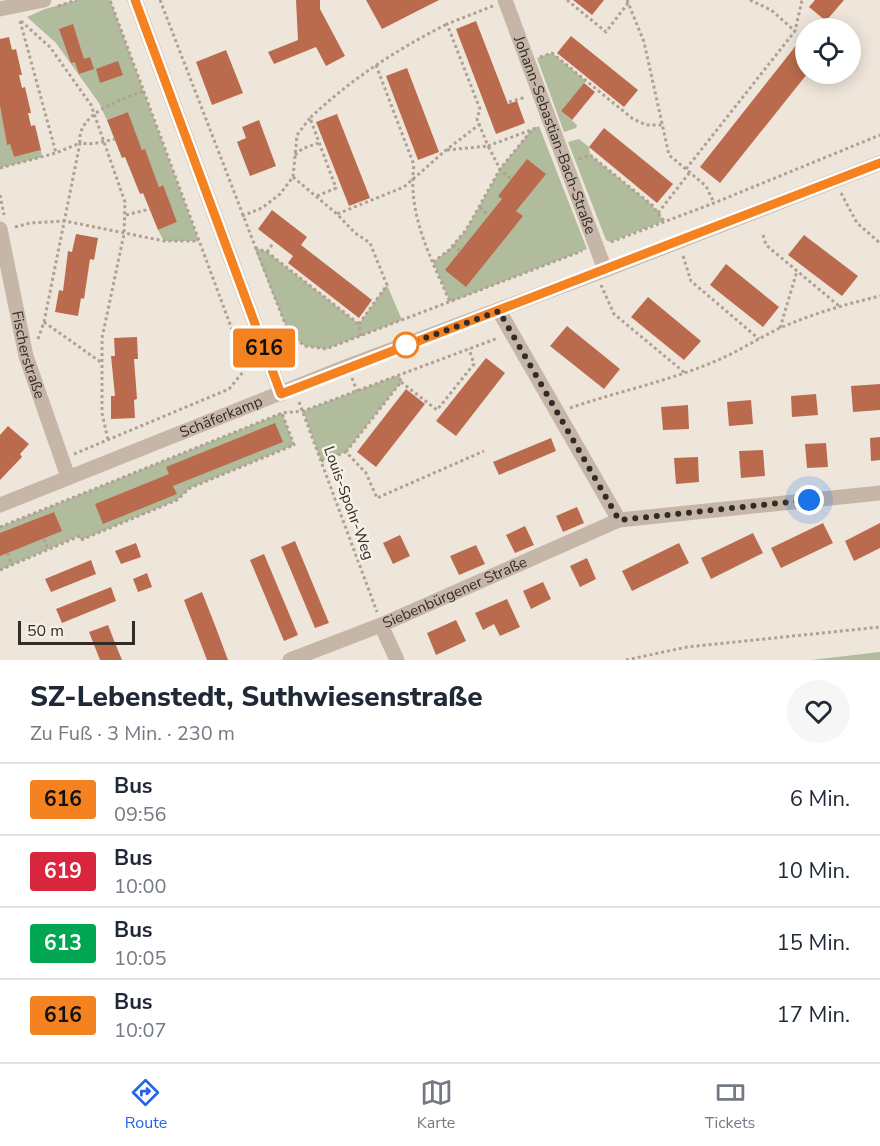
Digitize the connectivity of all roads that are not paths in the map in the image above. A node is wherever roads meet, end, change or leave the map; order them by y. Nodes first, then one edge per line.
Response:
1 (44, 0) edge
2 (135, 0) edge
3 (505, 0) edge
4 (0, 9) edge
5 (880, 163) edge
6 (4, 225) edge
7 (600, 272) junction
8 (499, 311) junction
9 (288, 391) junction
10 (68, 477) junction
11 (880, 493) edge
12 (0, 505) edge
13 (619, 520) junction
14 (381, 626) junction
15 (290, 660) edge
16 (397, 660) edge

1 - 4 street
2 - 9 street
3 - 7 street, Johann-Sebastian-Bach-Straße
5 - 7 street, Schäferkamp
6 - 10 street, Fischerstraße
7 - 8 street, Schäferkamp
8 - 9 street, Schäferkamp
8 - 13 street
9 - 10 street, Schäferkamp
10 - 12 street, Schäferkamp
11 - 13 street, Siebenbürgener Straße
13 - 14 street, Siebenbürgener Straße
14 - 15 street, Siebenbürgener Straße
14 - 16 street

